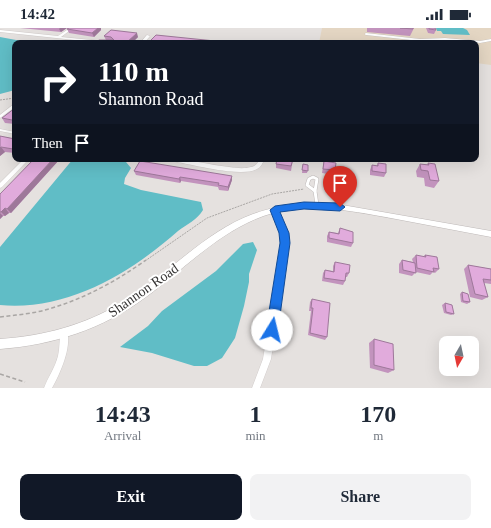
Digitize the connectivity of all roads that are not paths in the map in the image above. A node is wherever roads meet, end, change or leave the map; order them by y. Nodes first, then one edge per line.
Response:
1 (25, 28) edge
2 (72, 28) edge
3 (0, 30) edge
4 (18, 32) junction
5 (366, 34) dead end
6 (148, 36) dead end
7 (59, 37) junction
8 (79, 40) edge
9 (145, 40) edge
10 (420, 40) edge
11 (420, 40) edge
12 (465, 40) edge
13 (491, 40) edge
14 (479, 41) edge
15 (12, 107) edge
16 (0, 117) edge
17 (0, 130) edge
18 (12, 132) edge
19 (24, 162) edge
20 (190, 162) edge
21 (260, 162) edge
22 (0, 186) edge
23 (315, 191) junction
24 (317, 205) junction
25 (275, 210) junction
26 (491, 234) edge
27 (64, 334) junction
28 (0, 344) edge
29 (48, 388) edge
30 (256, 388) edge

1 - 4 street
2 - 7 street
3 - 4 street
4 - 7 street
5 - 10 lane
6 - 9 street
7 - 8 street
11 - 12 lane
13 - 14 lane
15 - 16 street
17 - 18 street
19 - 22 street
20 - 21 street
23 - 23 lane
23 - 24 lane
24 - 25 street, Shannon Road
24 - 26 street, Shannon Road
25 - 27 street, Shannon Road
25 - 30 street
27 - 28 street, Shannon Road
27 - 29 street

